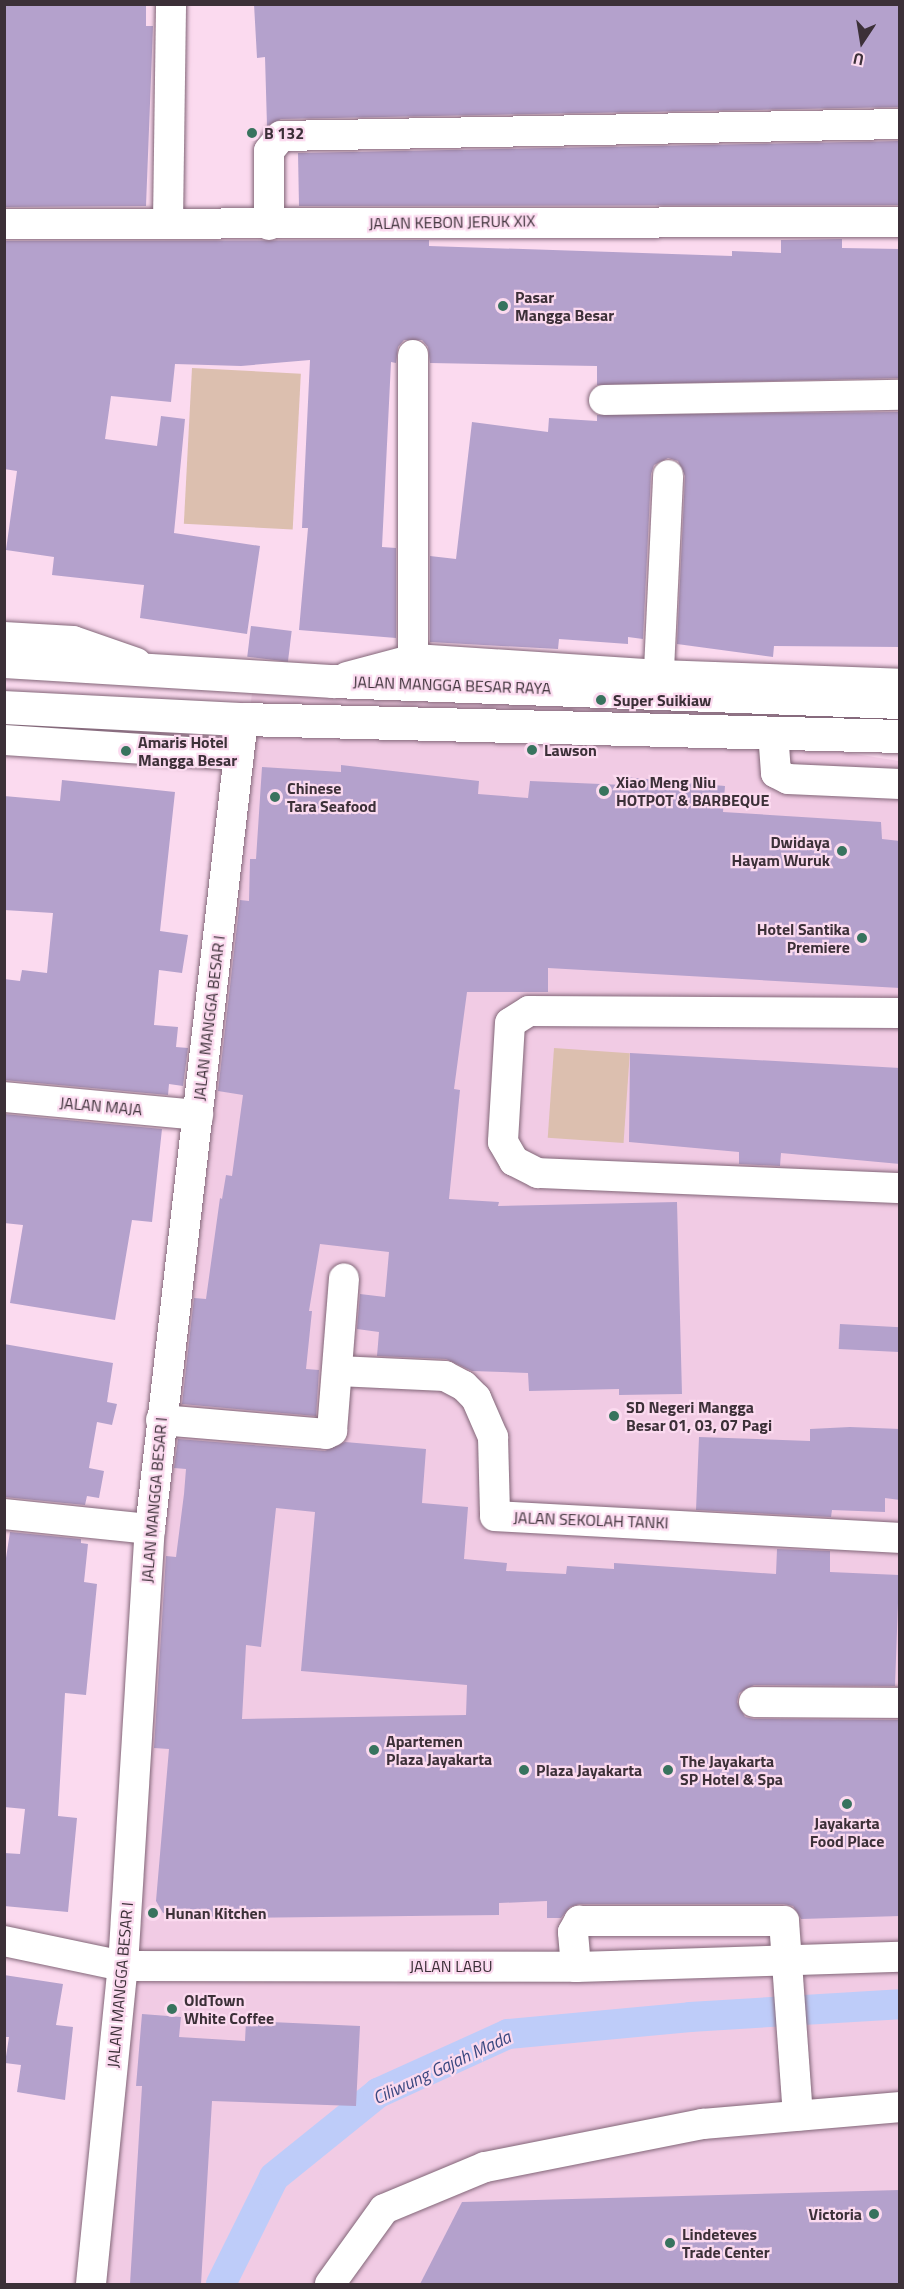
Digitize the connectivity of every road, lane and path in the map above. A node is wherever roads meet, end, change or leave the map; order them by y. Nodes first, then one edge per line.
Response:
1 (171, 4) edge
2 (900, 124) edge
3 (168, 222) junction
4 (900, 222) edge
5 (4, 224) edge
6 (269, 225) junction
7 (413, 355) dead end
8 (900, 395) edge
9 (604, 400) dead end
10 (668, 475) dead end
11 (4, 637) edge
12 (4, 661) edge
13 (159, 671) junction
14 (414, 671) junction
15 (658, 683) junction
16 (900, 684) edge
17 (519, 686) junction
18 (900, 702) edge
19 (4, 707) edge
20 (243, 719) junction
21 (518, 723) junction
22 (773, 732) junction
23 (900, 736) edge
24 (4, 740) edge
25 (239, 755) junction
26 (900, 784) edge
27 (900, 1013) edge
28 (4, 1098) edge
29 (198, 1115) junction
30 (900, 1188) edge
31 (344, 1278) dead end
32 (338, 1371) junction
33 (161, 1420) junction
34 (4, 1514) edge
35 (150, 1529) junction
36 (900, 1538) edge
37 (754, 1702) dead end
38 (900, 1703) edge
39 (4, 1941) edge
40 (787, 1957) junction
41 (900, 1957) edge
42 (123, 1966) junction
43 (576, 1967) junction
44 (803, 2106) junction
45 (900, 2107) edge
46 (900, 2121) edge
47 (91, 2284) edge
48 (330, 2284) edge

1 - 3 street
2 - 6 street
3 - 5 street, JALAN KEBON JERUK XIX
3 - 6 street, JALAN KEBON JERUK XIX
4 - 6 street, JALAN KEBON JERUK XIX
7 - 14 street
8 - 9 street
10 - 15 street
11 - 13 street
12 - 13 main road, JALAN MANGGA BESAR RAYA
13 - 14 main road, JALAN MANGGA BESAR RAYA
14 - 15 street
14 - 17 main road, JALAN MANGGA BESAR RAYA
15 - 16 street
15 - 17 main road, JALAN MANGGA BESAR RAYA
15 - 18 main road, JALAN MANGGA BESAR RAYA
17 - 21 main road
19 - 20 main road
20 - 21 main road
20 - 25 street, JALAN MANGGA BESAR I
21 - 22 main road
22 - 23 main road
22 - 26 street
24 - 25 street
25 - 29 street, JALAN MANGGA BESAR I
27 - 30 street
28 - 29 street, JALAN MAJA
29 - 33 street, JALAN MANGGA BESAR I
31 - 32 street
32 - 33 street
32 - 36 street, JALAN SEKOLAH TANKI
33 - 35 street, JALAN MANGGA BESAR I
34 - 35 street
35 - 42 street, JALAN MANGGA BESAR I
37 - 38 street
39 - 42 street, JALAN LABU
40 - 41 street, JALAN LABU
40 - 43 street, JALAN LABU
40 - 43 street
40 - 44 street
42 - 43 street, JALAN LABU
42 - 47 street, JALAN MANGGA BESAR I
44 - 45 street
44 - 46 street
44 - 48 street

